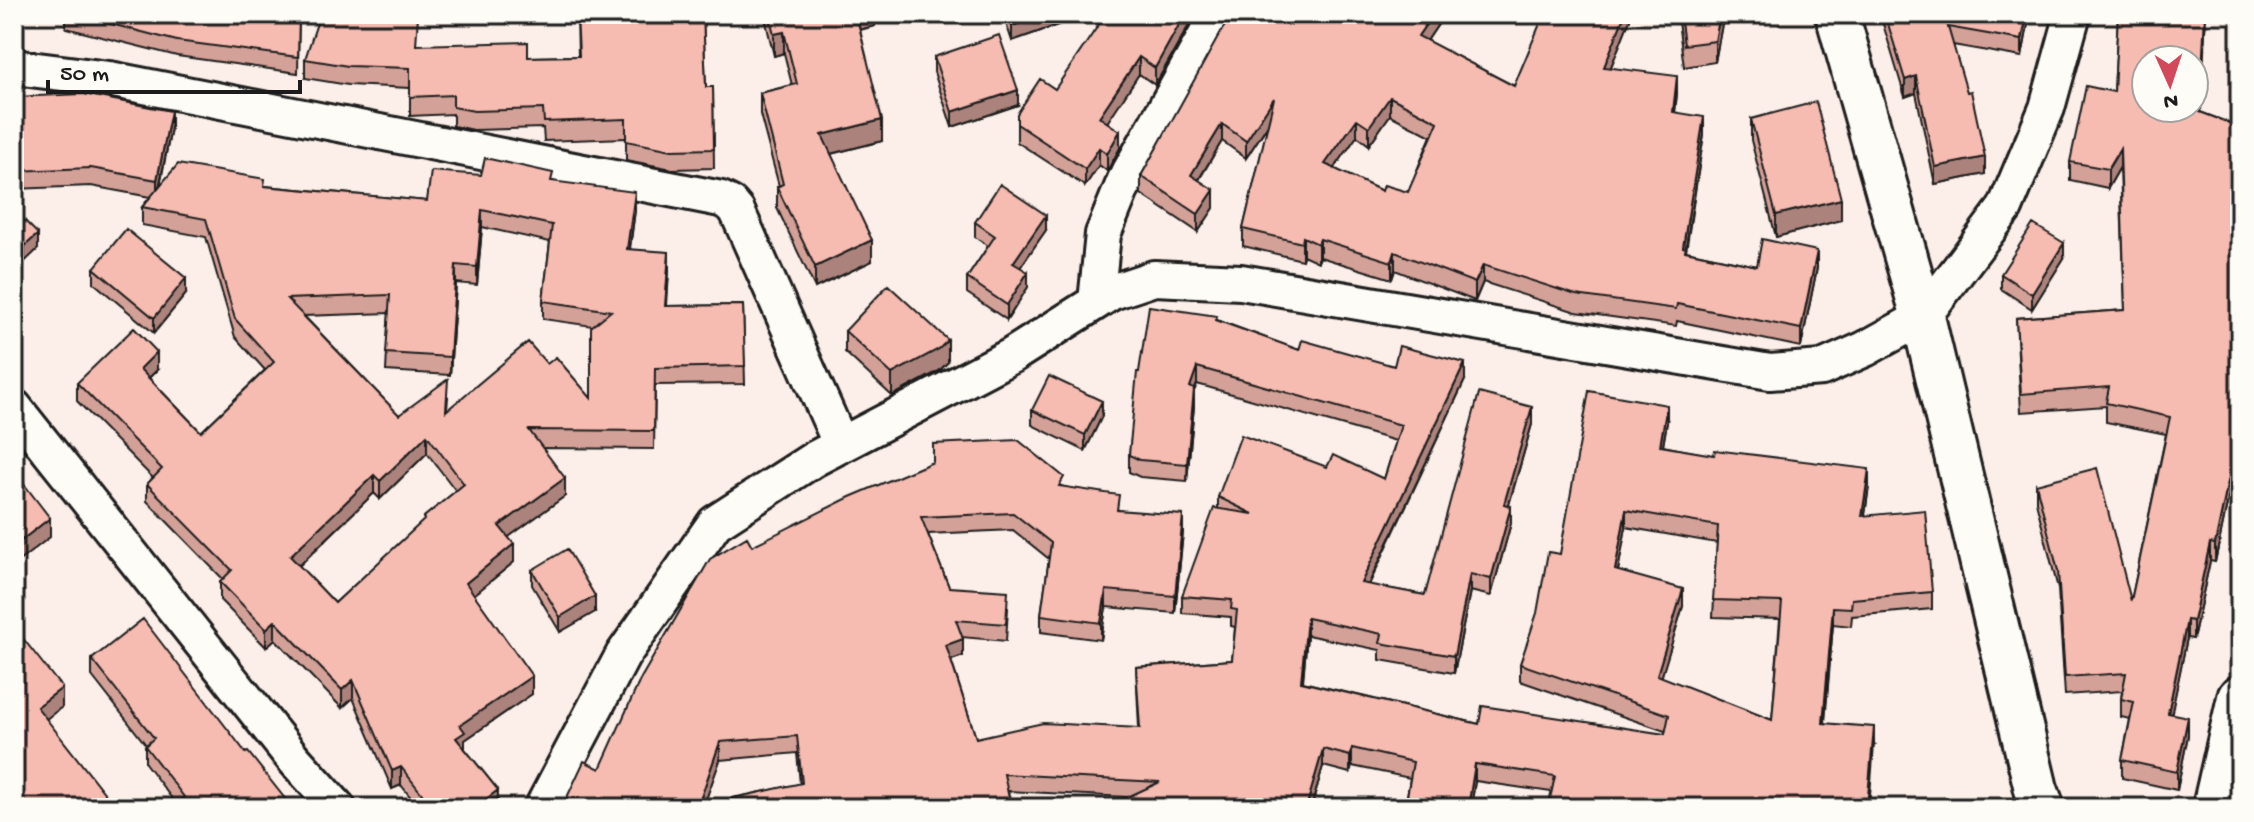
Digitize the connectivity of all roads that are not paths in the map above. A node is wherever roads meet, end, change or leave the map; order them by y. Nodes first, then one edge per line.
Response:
1 (1218, 14) edge
2 (1837, 14) edge
3 (2073, 14) edge
4 (14, 67) edge
5 (1096, 302) junction
6 (1923, 317) junction
7 (14, 407) edge
8 (841, 445) junction
9 (2240, 698) edge
10 (2046, 802) edge
11 (2213, 804) edge
12 (338, 808) edge
13 (542, 808) edge

1 - 5 street
2 - 6 street
3 - 6 street
4 - 8 street
5 - 6 street
5 - 8 street
6 - 10 street
7 - 12 street
8 - 13 street
9 - 11 main road

